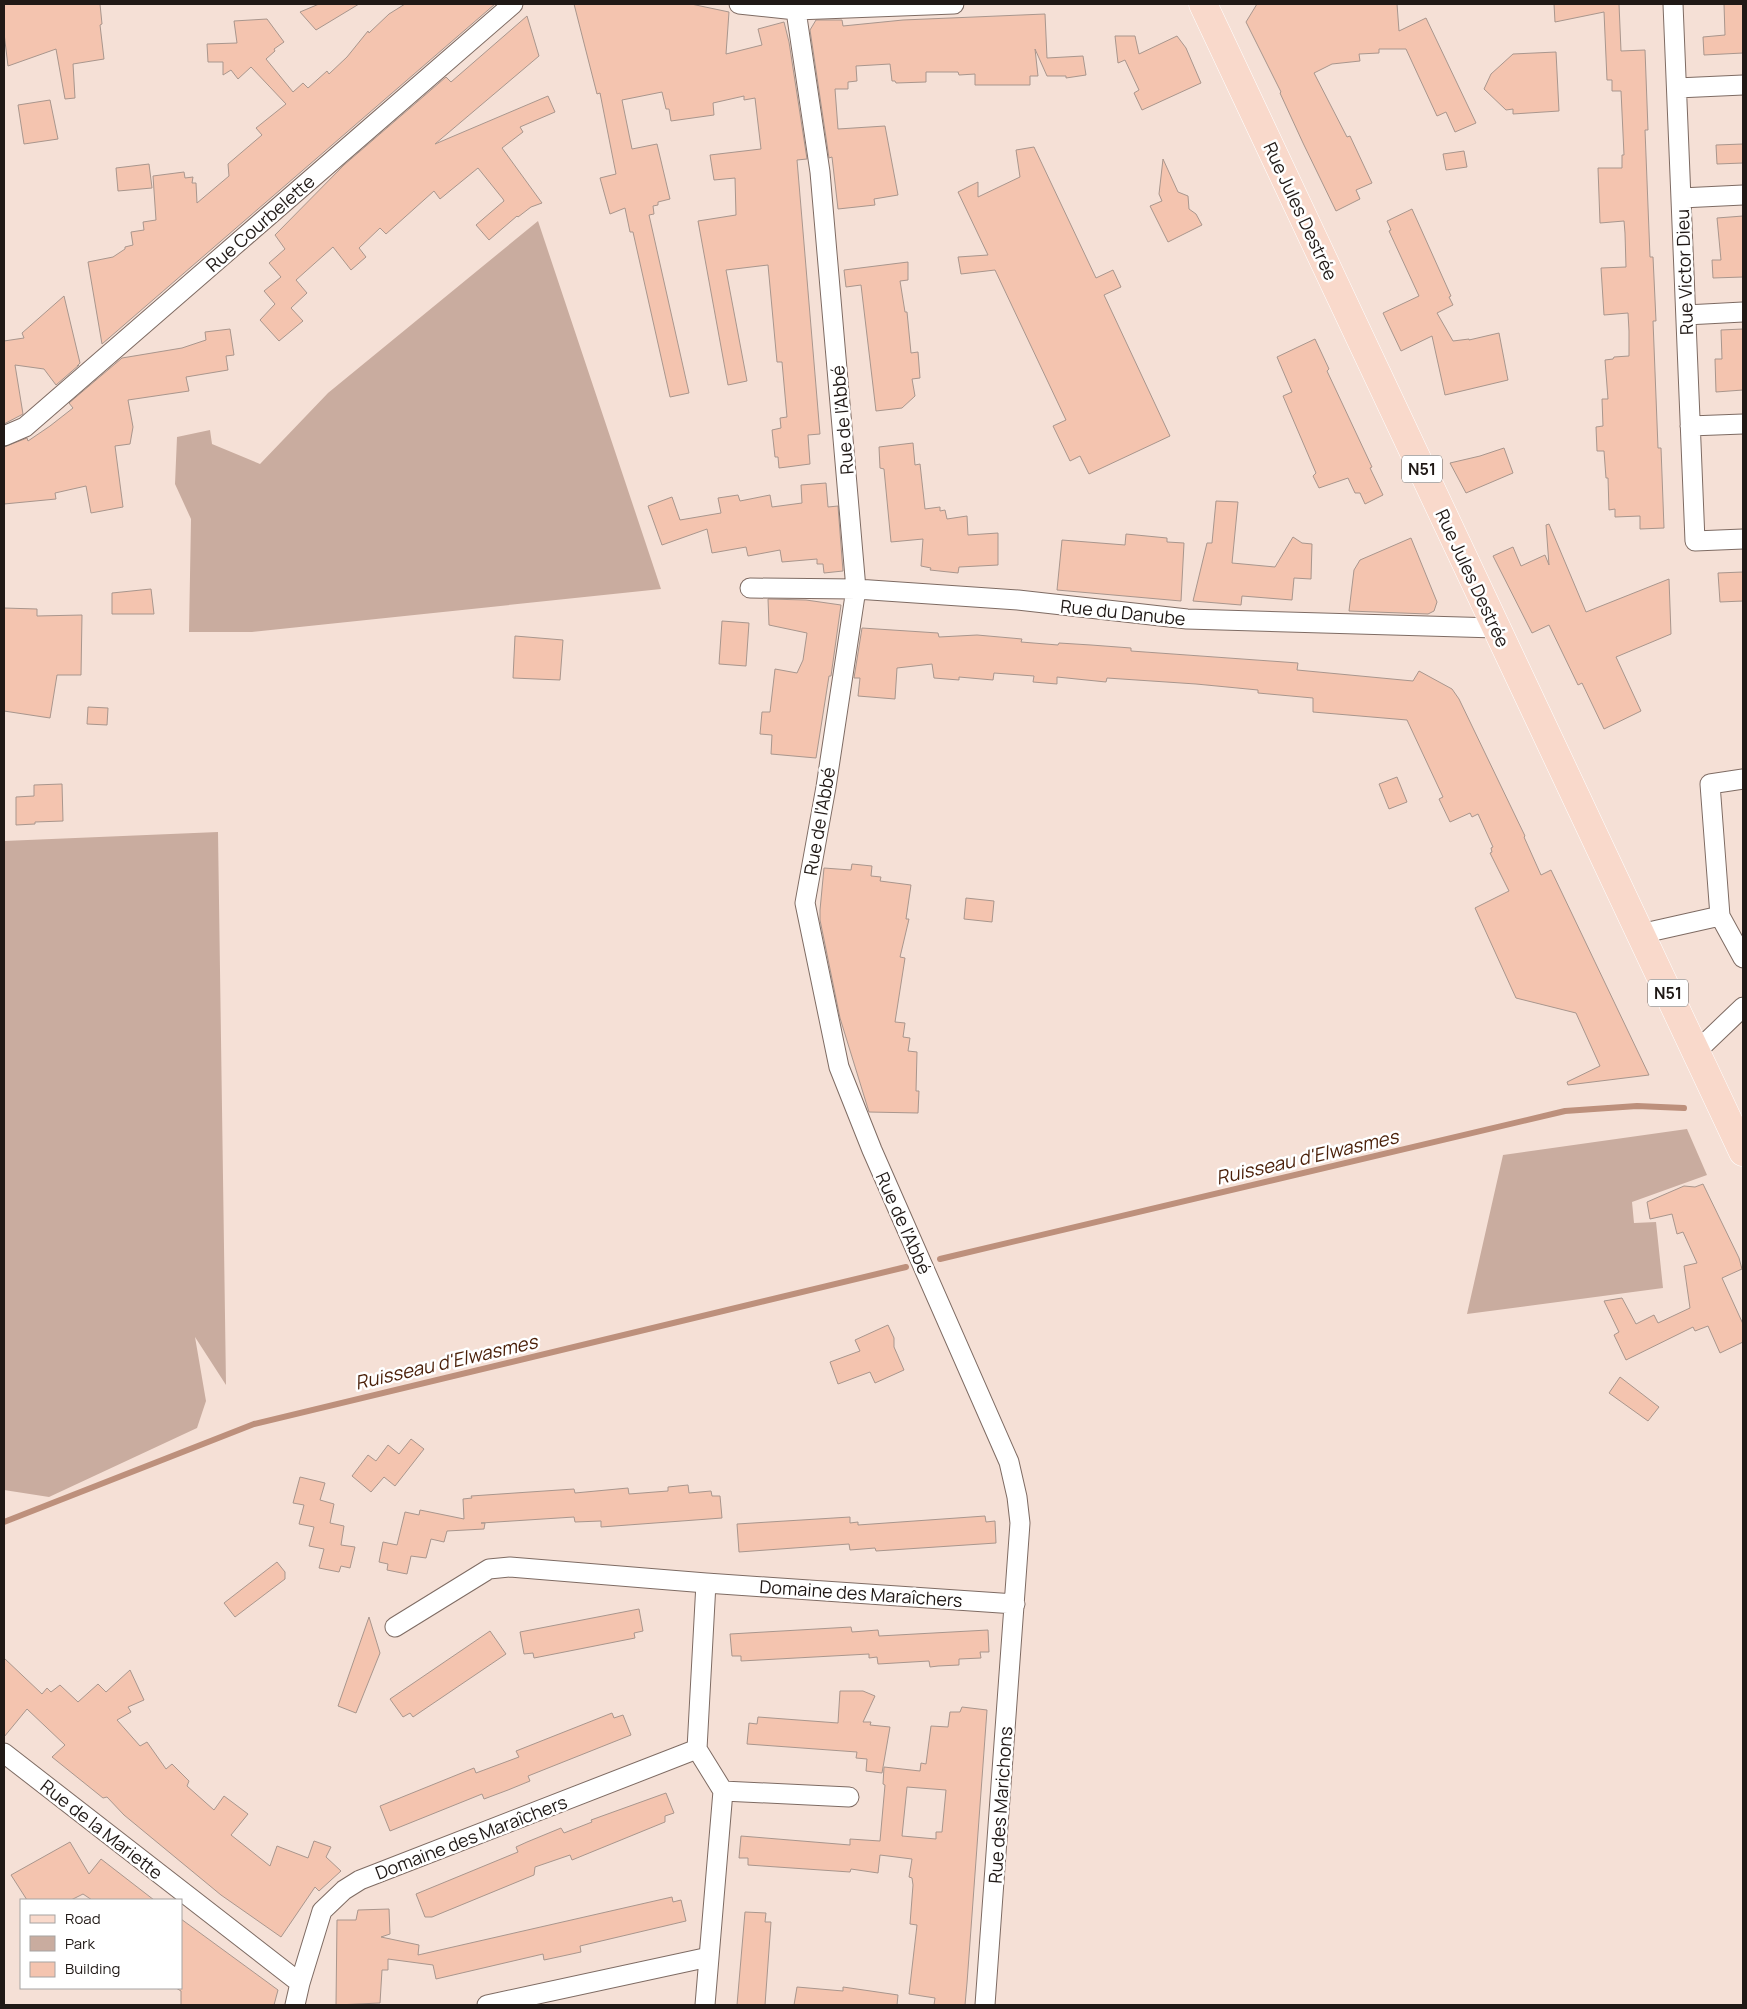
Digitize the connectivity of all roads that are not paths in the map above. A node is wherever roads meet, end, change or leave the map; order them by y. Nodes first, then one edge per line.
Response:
1 (512, 4) edge
2 (739, 4) edge
3 (954, 4) edge
4 (1203, 4) edge
5 (1673, 4) edge
6 (795, 7) edge
7 (1743, 85) edge
8 (1677, 88) junction
9 (1743, 195) edge
10 (1681, 198) junction
11 (1743, 312) edge
12 (1686, 315) junction
13 (1743, 424) edge
14 (1690, 426) junction
15 (4, 436) edge
16 (1743, 539) edge
17 (750, 588) dead end
18 (856, 589) junction
19 (1496, 628) junction
20 (1743, 779) edge
21 (1720, 916) junction
22 (1640, 934) junction
23 (1743, 958) edge
24 (1743, 1007) edge
25 (1696, 1052) junction
26 (1743, 1152) edge
27 (706, 1583) junction
28 (1015, 1604) junction
29 (395, 1626) dead end
30 (697, 1749) junction
31 (4, 1754) edge
32 (723, 1791) junction
33 (849, 1797) dead end
34 (709, 1957) junction
35 (300, 1983) junction
36 (295, 2005) edge
37 (487, 2005) edge
38 (706, 2005) edge
39 (985, 2005) edge

1 - 15 street, Rue Courbelette
2 - 6 street
3 - 6 street
4 - 19 main road, Rue Jules Destrée / N51
5 - 8 street, Rue Victor Dieu
6 - 18 street, Rue de l'Abbé
7 - 8 street
8 - 10 street, Rue Victor Dieu
9 - 10 street
10 - 12 street, Rue Victor Dieu
11 - 12 street
12 - 14 street, Rue Victor Dieu
13 - 14 street
14 - 16 street, Rue Victor Dieu
17 - 18 street, Rue du Danube
18 - 19 street, Rue du Danube
18 - 28 street, Rue de l'Abbé
19 - 22 main road, Rue Jules Destrée / N51
20 - 21 street
21 - 22 street
21 - 23 street
22 - 25 main road, Rue Jules Destrée / N51
24 - 25 street
25 - 26 main road, Rue Jules Destrée / N51
27 - 28 street, Domaine des Maraîchers
27 - 29 street, Domaine des Maraîchers
27 - 30 street
28 - 39 street, Rue des Marichons
30 - 32 street
30 - 35 street, Domaine des Maraîchers
31 - 35 street, Rue de la Mariette
32 - 33 street
32 - 34 street
34 - 37 street
34 - 38 street
35 - 36 street

